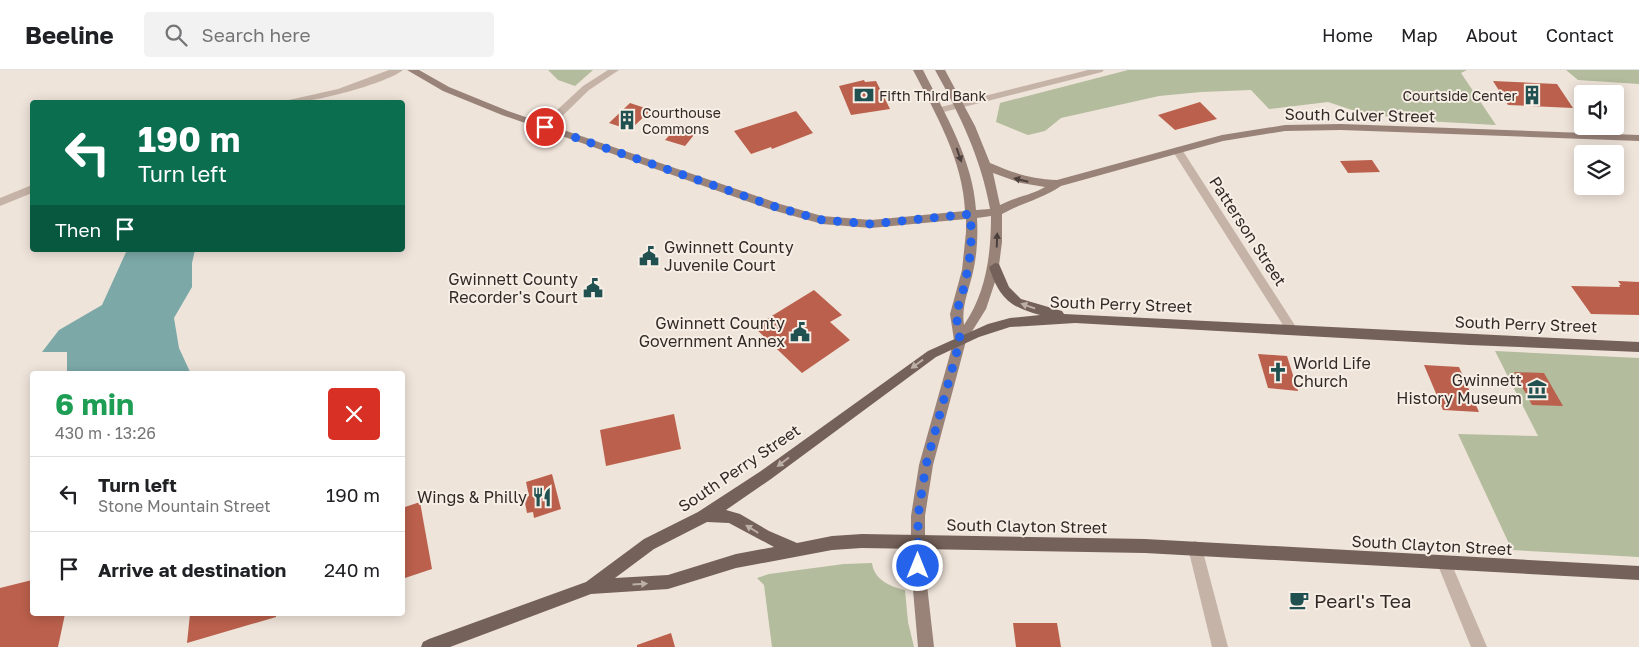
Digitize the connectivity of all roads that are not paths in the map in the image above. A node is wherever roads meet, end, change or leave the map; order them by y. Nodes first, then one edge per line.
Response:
1 (398, 70) edge
2 (412, 70) edge
3 (614, 70) edge
4 (918, 70) edge
5 (940, 70) edge
6 (1099, 70) edge
7 (300, 100) edge
8 (960, 105) junction
9 (940, 110) junction
10 (545, 127) junction
11 (1639, 138) edge
12 (1177, 150) junction
13 (988, 166) junction
14 (1057, 184) junction
15 (30, 190) edge
16 (0, 202) edge
17 (996, 212) junction
18 (971, 214) junction
19 (995, 267) junction
20 (1075, 318) junction
21 (1292, 330) junction
22 (960, 340) junction
23 (1639, 347) edge
24 (703, 517) junction
25 (918, 541) junction
26 (1195, 548) junction
27 (796, 549) junction
28 (1444, 563) junction
29 (1639, 573) edge
30 (591, 587) junction
31 (429, 647) edge
32 (926, 647) edge
33 (1220, 647) edge
34 (1479, 647) edge

1 - 7 street
2 - 10 street
3 - 10 street
4 - 9 street
5 - 8 street
6 - 8 street
8 - 9 street
8 - 13 street
9 -> 18 street
10 - 18 street
11 - 12 street, South Culver Street
12 - 14 street, South Culver Street
12 - 21 street, Patterson Street
14 -> 13 street
13 - 17 street
14 - 17 street
15 - 16 street
17 - 18 street
19 -> 17 street
18 - 22 street
20 -> 19 main road
19 - 22 street
20 - 21 main road, South Perry Street
20 - 22 main road, South Perry Street
21 - 23 main road, South Perry Street
22 -> 24 main road, South Perry Street
22 - 25 street
27 -> 24 main road
24 - 30 main road, South Perry Street
25 - 26 main road, South Clayton Street
25 - 27 main road, South Clayton Street
25 - 32 street
26 - 28 main road, South Clayton Street
26 - 33 street
30 -> 27 main road, South Clayton Street
28 - 29 main road, South Clayton Street
28 - 34 street
30 - 31 main road, South Clayton Street

